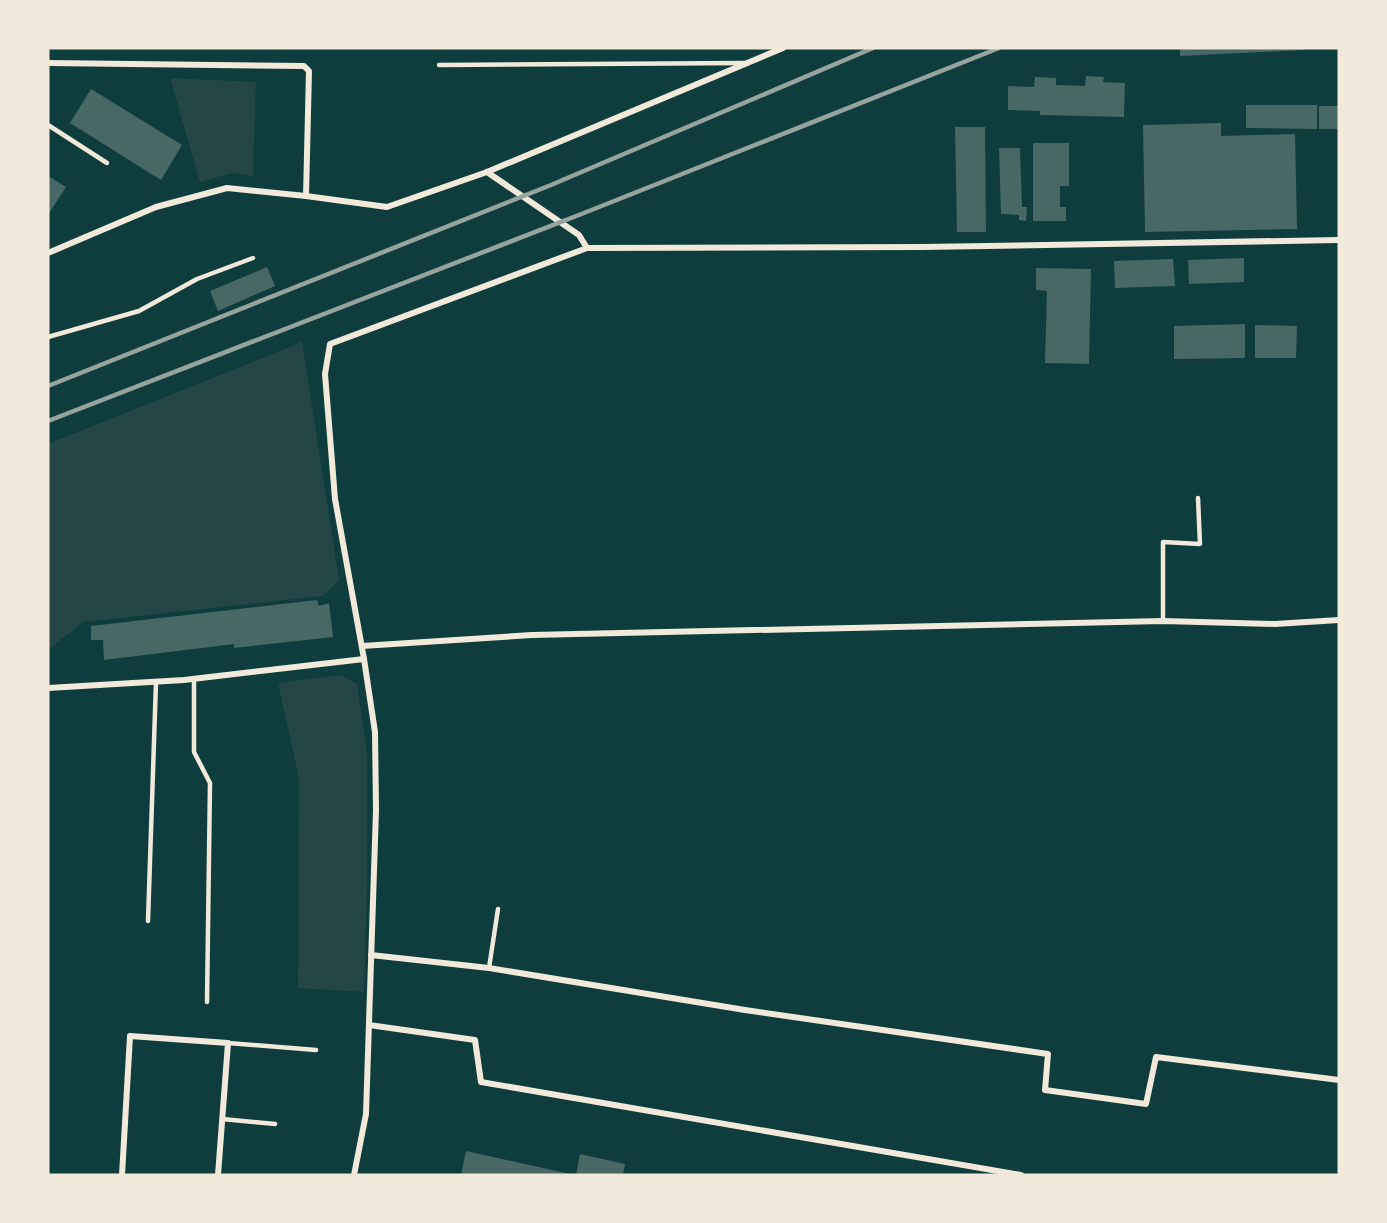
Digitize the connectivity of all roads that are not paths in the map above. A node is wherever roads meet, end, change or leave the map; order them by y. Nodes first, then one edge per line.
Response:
1 (783, 48) edge
2 (48, 63) edge
3 (747, 63) junction
4 (439, 64) dead end
5 (48, 125) edge
6 (107, 163) dead end
7 (487, 172) junction
8 (306, 196) junction
9 (1339, 240) edge
10 (587, 248) junction
11 (48, 253) edge
12 (253, 258) dead end
13 (48, 337) edge
14 (1198, 498) dead end
15 (1339, 620) edge
16 (1163, 621) junction
17 (362, 646) junction
18 (364, 659) junction
19 (194, 679) junction
20 (156, 682) junction
21 (48, 688) edge
22 (498, 909) dead end
23 (148, 921) dead end
24 (371, 956) junction
25 (489, 968) junction
26 (207, 1002) dead end
27 (369, 1025) junction
28 (228, 1043) junction
29 (316, 1050) dead end
30 (1339, 1080) edge
31 (222, 1119) junction
32 (275, 1124) dead end
33 (122, 1175) edge
34 (218, 1175) edge
35 (354, 1175) edge
36 (1021, 1175) edge

1 - 3 street
2 - 8 street
3 - 4 lane
3 - 7 street
5 - 6 lane
7 - 8 street
7 - 10 street
8 - 11 street
9 - 10 street
10 - 17 street
12 - 13 lane
14 - 16 lane
15 - 16 street
16 - 17 street
17 - 18 street
18 - 19 street
18 - 24 street
19 - 20 street
19 - 26 lane
20 - 21 street
20 - 23 lane
22 - 25 lane
24 - 25 street
24 - 27 street
25 - 30 street
27 - 35 street
27 - 36 street
28 - 29 lane
28 - 31 street
28 - 33 street
31 - 32 lane
31 - 34 street

